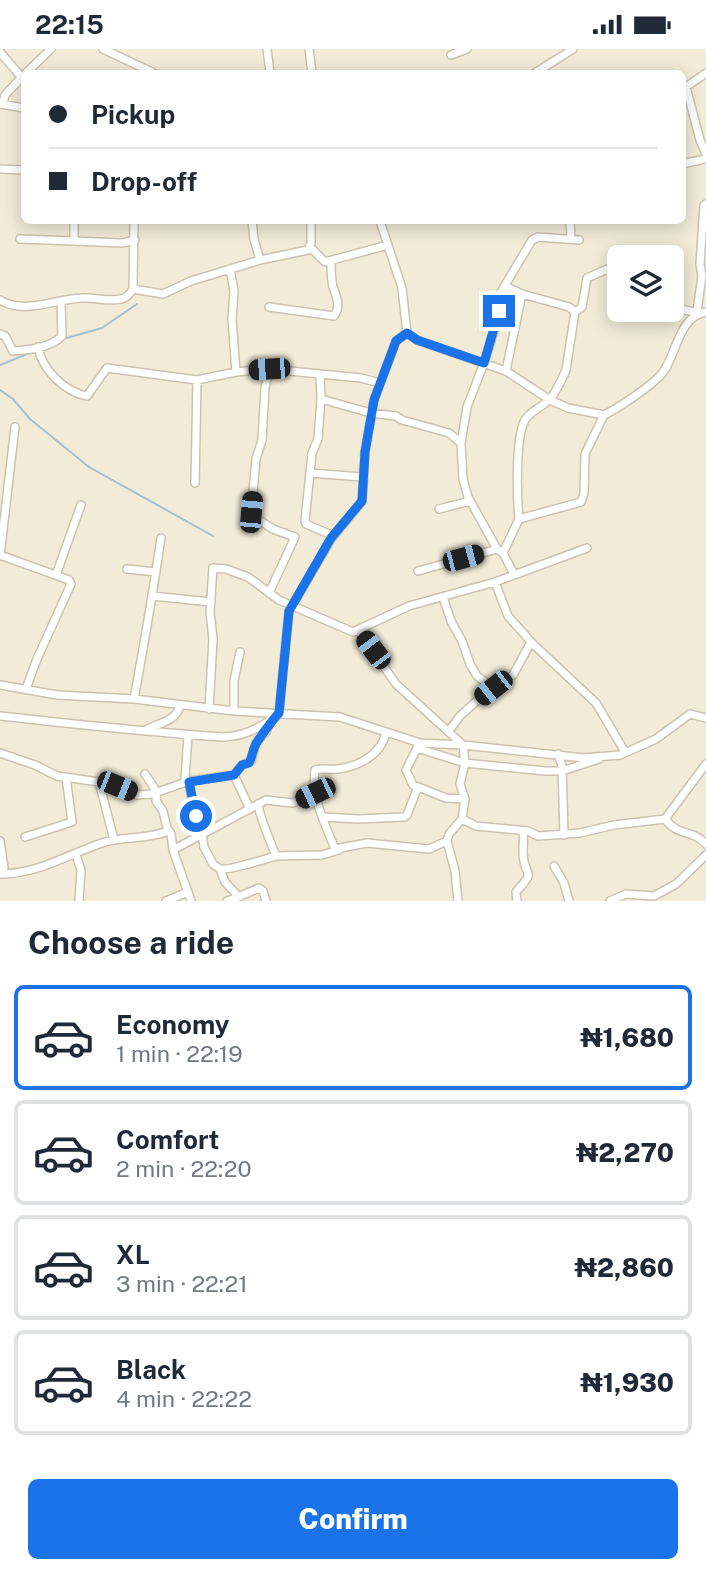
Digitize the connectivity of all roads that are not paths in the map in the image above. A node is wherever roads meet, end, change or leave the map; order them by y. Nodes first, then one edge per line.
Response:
1 (51, 49) edge
2 (103, 49) edge
3 (267, 49) edge
4 (309, 49) edge
5 (467, 49) edge
6 (573, 49) edge
7 (0, 51) edge
8 (451, 55) dead end
9 (29, 70) edge
10 (148, 70) edge
11 (270, 70) edge
12 (312, 70) edge
13 (541, 70) edge
14 (21, 72) edge
15 (706, 73) edge
16 (21, 78) edge
17 (686, 86) edge
18 (686, 89) edge
19 (1, 104) edge
20 (21, 107) edge
21 (702, 129) edge
22 (706, 154) edge
23 (706, 159) edge
24 (686, 163) edge
25 (0, 169) edge
26 (21, 170) edge
27 (706, 204) edge
28 (74, 224) edge
29 (134, 224) edge
30 (252, 224) edge
31 (311, 224) edge
32 (381, 224) edge
33 (571, 224) edge
34 (20, 239) dead end
35 (135, 240) junction
36 (74, 241) junction
37 (388, 246) junction
38 (310, 247) junction
39 (260, 260) junction
40 (331, 262) junction
41 (230, 269) junction
42 (607, 269) edge
43 (704, 270) edge
44 (505, 286) junction
45 (133, 289) junction
46 (522, 294) junction
47 (0, 300) edge
48 (61, 301) junction
49 (269, 307) dead end
50 (575, 312) junction
51 (701, 312) edge
52 (407, 333) junction
53 (0, 334) edge
54 (38, 347) junction
55 (484, 363) junction
56 (269, 369) junction
57 (506, 371) junction
58 (236, 372) junction
59 (320, 376) junction
60 (197, 380) junction
61 (380, 383) junction
62 (321, 399) junction
63 (550, 400) junction
64 (371, 413) junction
65 (604, 415) junction
66 (15, 427) dead end
67 (461, 443) junction
68 (310, 473) junction
69 (362, 477) junction
70 (195, 482) dead end
71 (362, 501) junction
72 (372, 501) dead end
73 (470, 501) junction
74 (81, 505) dead end
75 (439, 509) dead end
76 (519, 519) junction
77 (334, 535) junction
78 (161, 538) dead end
79 (587, 548) dead end
80 (500, 551) junction
81 (0, 555) edge
82 (127, 569) dead end
83 (418, 571) dead end
84 (156, 572) junction
85 (514, 574) junction
86 (56, 575) junction
87 (495, 582) junction
88 (269, 593) junction
89 (152, 596) junction
90 (443, 597) junction
91 (211, 603) junction
92 (294, 605) junction
93 (359, 631) junction
94 (531, 642) junction
95 (240, 652) dead end
96 (0, 685) edge
97 (493, 688) junction
98 (26, 689) junction
99 (134, 699) junction
100 (180, 705) junction
101 (209, 709) junction
102 (234, 711) junction
103 (279, 713) junction
104 (1, 718) edge
105 (706, 718) edge
106 (271, 720) junction
107 (143, 731) junction
108 (449, 731) junction
109 (386, 732) junction
110 (188, 735) junction
111 (432, 744) junction
112 (463, 744) junction
113 (419, 746) junction
114 (0, 753) edge
115 (625, 753) junction
116 (431, 754) junction
117 (558, 754) junction
118 (603, 758) junction
119 (465, 763) junction
120 (706, 764) edge
121 (562, 771) junction
122 (145, 774) dead end
123 (234, 775) junction
124 (66, 777) junction
125 (99, 782) junction
126 (189, 782) junction
127 (417, 789) junction
128 (155, 791) junction
129 (315, 793) junction
130 (465, 799) junction
131 (258, 804) junction
132 (250, 809) junction
133 (323, 817) junction
134 (665, 818) junction
135 (462, 819) junction
136 (169, 831) junction
137 (523, 831) junction
138 (203, 835) junction
139 (564, 835) junction
140 (25, 837) dead end
141 (114, 840) junction
142 (0, 841) edge
143 (447, 841) junction
144 (706, 844) edge
145 (339, 850) junction
146 (173, 851) junction
147 (76, 855) junction
148 (706, 855) edge
149 (276, 856) junction
150 (554, 866) dead end
151 (220, 869) junction
152 (1, 874) edge
153 (188, 892) junction
154 (631, 897) edge
155 (236, 898) junction
156 (79, 901) edge
157 (166, 901) edge
158 (191, 901) edge
159 (227, 901) edge
160 (266, 901) edge
161 (458, 901) edge
162 (517, 901) edge
163 (569, 901) edge
164 (610, 901) edge

1 - 9 street
2 - 10 street
3 - 11 street
4 - 12 street
5 - 8 street
6 - 13 street
7 - 14 street
15 - 17 street
16 - 19 street
18 - 21 street
19 - 20 street
21 - 22 street
23 - 24 street
25 - 26 street
27 - 43 street
28 - 36 street
29 - 35 street
30 - 39 street
31 - 38 street
32 - 37 street
33 - 44 street
34 - 36 street
35 - 36 street
35 - 45 street
37 - 40 street
37 - 52 street
38 - 39 street
38 - 40 street
39 - 41 street
40 - 49 street
41 - 45 street
41 - 58 street
42 - 50 street
43 - 51 street
44 - 46 street
44 - 55 street
45 - 48 street
46 - 50 street
46 - 57 street
47 - 48 street
48 - 54 street
50 - 63 street
51 - 65 street
52 - 55 street
52 - 61 street
53 - 54 street
54 - 60 street
55 - 57 street
55 - 67 street
56 - 58 street
56 - 59 street
56 - 88 street
57 - 63 street
58 - 60 street
59 - 61 street
59 - 62 street
60 - 70 street
61 - 64 street
62 - 64 street
62 - 68 street
63 - 65 street
63 - 76 street
64 - 67 street
64 - 69 street
65 - 76 street
66 - 81 street
67 - 73 street
68 - 69 street
68 - 77 street
69 - 71 street
71 - 72 street
71 - 77 street
73 - 75 street
73 - 80 street
74 - 86 street
76 - 80 street
77 - 92 street
78 - 84 street
79 - 85 street
80 - 83 street
80 - 85 street
81 - 86 street
82 - 84 street
84 - 89 street
85 - 87 street
86 - 98 street
87 - 90 street
87 - 94 street
88 - 91 street
88 - 92 street
89 - 91 street
89 - 99 street
90 - 93 street
90 - 97 street
91 - 101 street
92 - 93 street
92 - 103 street
93 - 108 street
94 - 97 street
94 - 115 street
95 - 102 street
96 - 98 street
97 - 108 street
98 - 99 street
99 - 100 street
100 - 101 street
100 - 107 street
101 - 102 street
102 - 103 street
103 - 106 street
103 - 109 street
104 - 107 street
105 - 115 street
106 - 110 street
106 - 123 street
107 - 110 street
108 - 112 street
109 - 113 street
109 - 129 street
110 - 126 street
111 - 112 street
111 - 113 street
111 - 116 street
112 - 117 street
112 - 119 street
113 - 116 street
113 - 127 street
114 - 124 street
115 - 118 street
116 - 119 street
117 - 118 street
117 - 121 street
118 - 121 street
119 - 121 street
119 - 130 street
120 - 134 street
121 - 139 street
122 - 128 street
123 - 126 street
123 - 132 street
124 - 125 street
124 - 140 street
125 - 128 street
125 - 141 street
126 - 128 street
126 - 138 street
127 - 130 street
127 - 133 street
128 - 136 street
129 - 131 street
129 - 133 street
130 - 135 street
131 - 132 street
131 - 149 street
132 - 138 street
133 - 145 street
134 - 139 street
134 - 144 street
135 - 137 street
135 - 143 street
136 - 141 street
136 - 146 street
137 - 139 street
137 - 162 street
138 - 146 street
138 - 151 street
141 - 147 street
142 - 152 street
143 - 145 street
143 - 161 street
145 - 149 street
146 - 153 street
147 - 152 street
147 - 156 street
148 - 154 street
149 - 151 street
150 - 163 street
151 - 155 street
153 - 157 street
153 - 158 street
154 - 164 street
155 - 159 street
155 - 160 street

